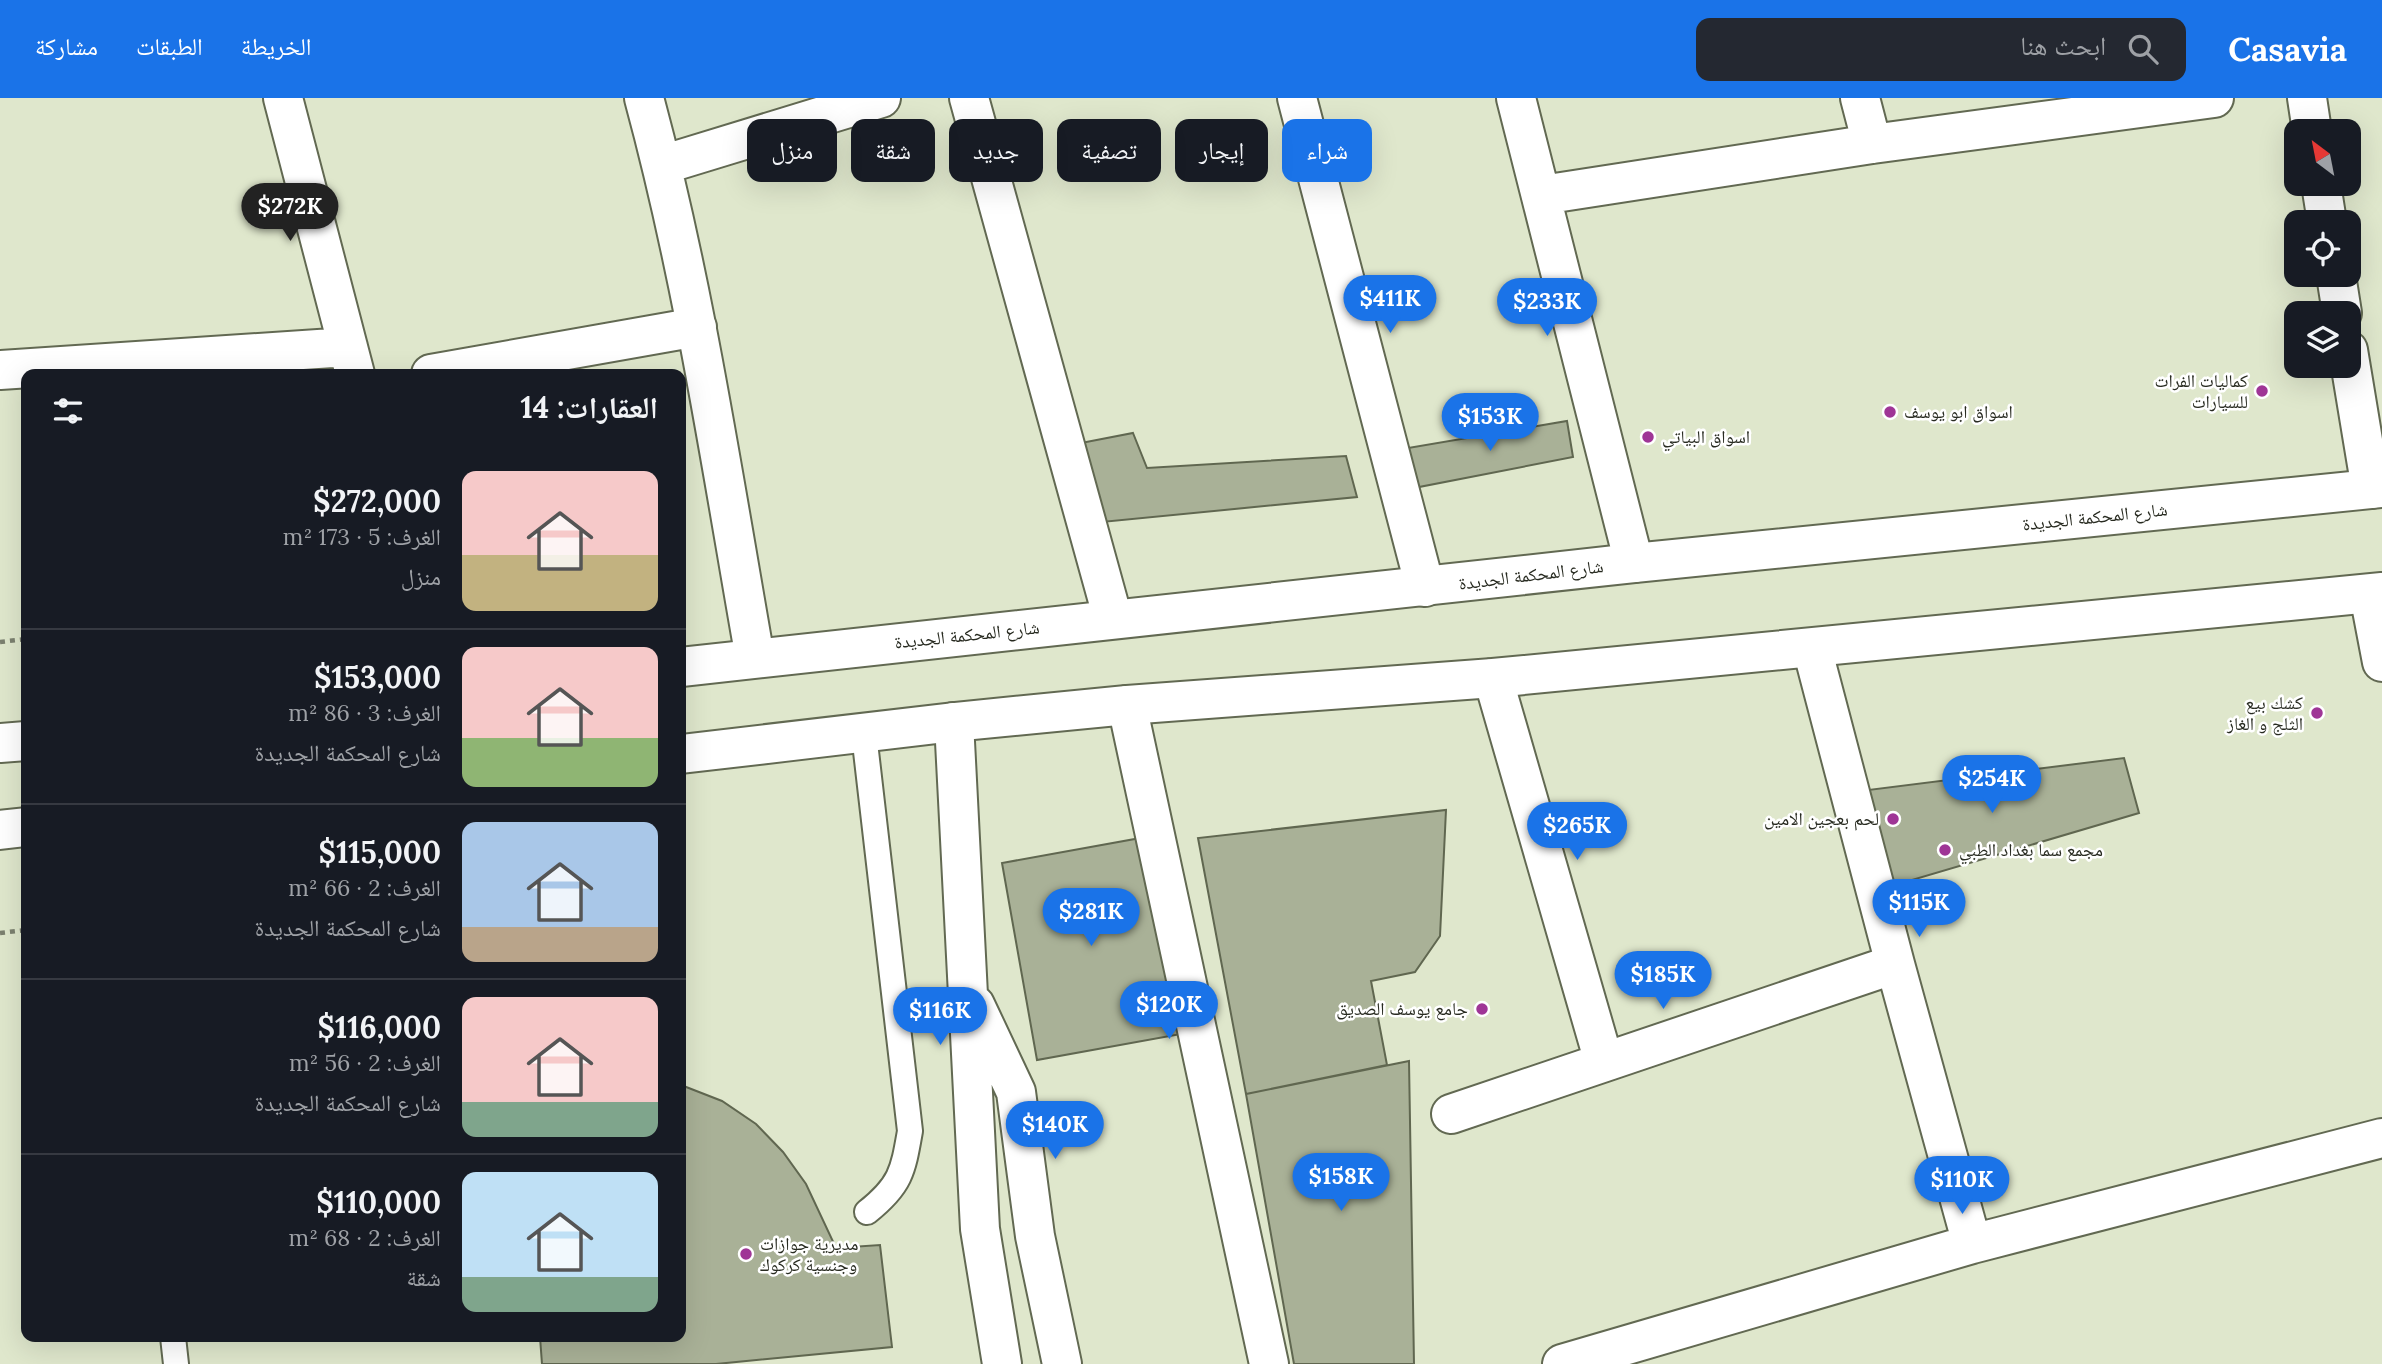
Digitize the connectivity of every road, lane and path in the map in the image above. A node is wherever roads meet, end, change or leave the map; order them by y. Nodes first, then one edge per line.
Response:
1 (283, 98) edge
2 (644, 98) edge
3 (881, 98) edge
4 (969, 98) edge
5 (1297, 98) edge
6 (1516, 98) edge
7 (1860, 98) edge
8 (2214, 98) edge
9 (2307, 98) edge
10 (2310, 119) edge
11 (1872, 144) junction
12 (662, 165) junction
13 (1542, 195) junction
14 (697, 327) junction
15 (351, 361) edge
16 (21, 369) edge
17 (39, 369) edge
18 (459, 369) edge
19 (0, 370) edge
20 (2354, 378) edge
21 (2377, 489) edge
22 (1634, 563) junction
23 (1425, 587) junction
24 (2376, 593) edge
25 (1113, 619) junction
26 (21, 640) edge
27 (0, 642) edge
28 (1812, 648) junction
29 (755, 658) junction
30 (2382, 662) edge
31 (686, 666) edge
32 (1493, 678) junction
33 (1127, 705) junction
34 (954, 722) junction
35 (864, 733) junction
36 (21, 741) edge
37 (0, 743) edge
38 (686, 753) edge
39 (21, 828) edge
40 (0, 830) edge
41 (21, 931) edge
42 (0, 933) edge
43 (1895, 964) junction
44 (966, 985) junction
45 (1604, 1062) junction
46 (1451, 1114) dead end
47 (2382, 1138) edge
48 (867, 1212) dead end
49 (1972, 1244) junction
50 (174, 1342) edge
51 (176, 1364) edge
52 (1002, 1364) edge
53 (1062, 1364) edge
54 (1269, 1364) edge
55 (1562, 1364) edge

1 - 15 street
2 - 12 street
3 - 12 street
4 - 25 street
5 - 23 street
6 - 13 street
7 - 11 street
8 - 11 street
9 - 10 street
11 - 13 street
12 - 14 street
13 - 22 street
14 - 18 street
14 - 29 street
15 - 17 street
16 - 19 street
20 - 21 street
21 - 22 street, شارع المحكمة الجديدة
22 - 23 street, شارع المحكمة الجديدة
23 - 25 street, شارع المحكمة الجديدة
24 - 28 street
24 - 30 street
25 - 29 street, شارع المحكمة الجديدة
26 - 27 path
28 - 32 street
28 - 43 street
29 - 31 street, شارع المحكمة الجديدة
32 - 33 street
32 - 45 street
33 - 34 street
33 - 54 street
34 - 35 street
34 - 44 street
35 - 38 street
35 - 48 lane
36 - 37 street
39 - 40 street
41 - 42 path
43 - 45 street
43 - 49 street
44 - 52 street
44 - 53 street
45 - 46 street
47 - 49 street
49 - 55 street
50 - 51 lane

